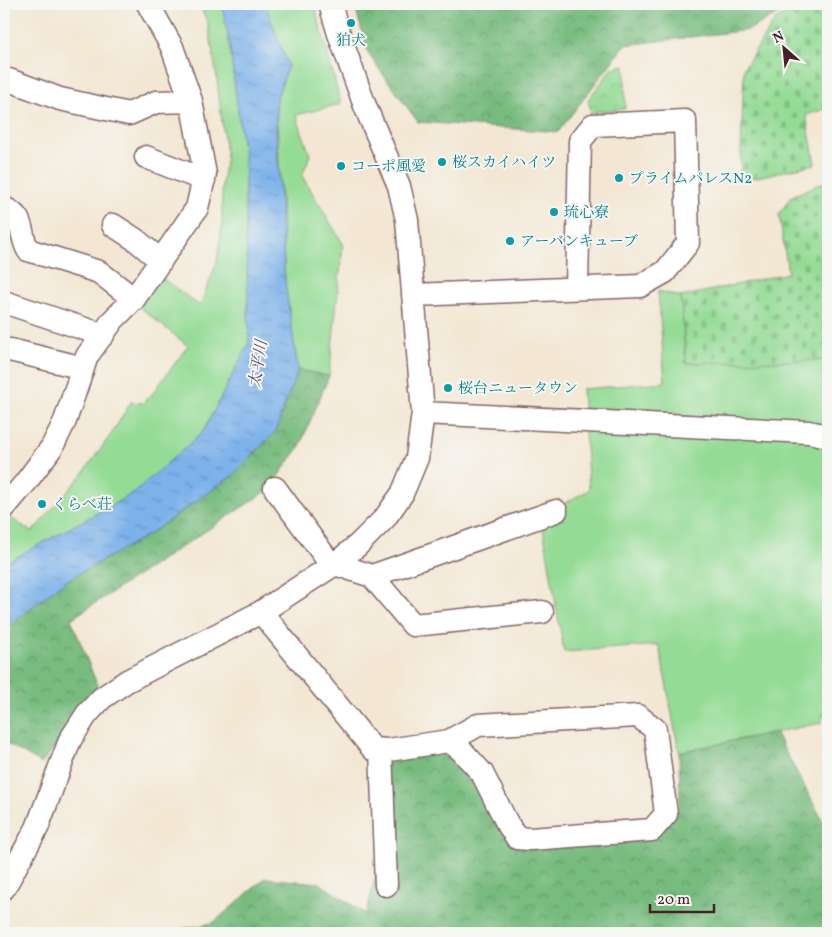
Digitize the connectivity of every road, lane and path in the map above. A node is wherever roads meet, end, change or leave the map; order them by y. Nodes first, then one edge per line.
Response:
1 (148, 4) edge
2 (330, 4) edge
3 (5, 84) edge
4 (192, 101) junction
5 (146, 157) dead end
6 (204, 180) junction
7 (4, 208) edge
8 (112, 225) dead end
9 (161, 261) junction
10 (577, 288) junction
11 (414, 295) junction
12 (134, 299) junction
13 (4, 302) edge
14 (103, 335) junction
15 (10, 350) dead end
16 (83, 368) junction
17 (423, 413) junction
18 (828, 436) edge
19 (275, 488) dead end
20 (4, 508) edge
21 (556, 511) dead end
22 (334, 565) junction
23 (372, 576) junction
24 (261, 612) junction
25 (542, 612) dead end
26 (449, 741) junction
27 (381, 750) junction
28 (386, 885) dead end
29 (4, 888) edge

1 - 4 street
2 - 11 street
3 - 4 street
4 - 6 street
5 - 6 street
6 - 9 street
7 - 12 street
8 - 9 street
9 - 12 street
10 - 10 street
10 - 11 street
11 - 17 street
12 - 14 street
13 - 14 street
14 - 16 street
15 - 16 street
16 - 20 street
17 - 18 street
17 - 22 street
19 - 22 street
21 - 23 street
22 - 23 street
22 - 24 street
23 - 25 street
24 - 27 street
24 - 29 street
26 - 26 street
26 - 27 street
27 - 28 street

